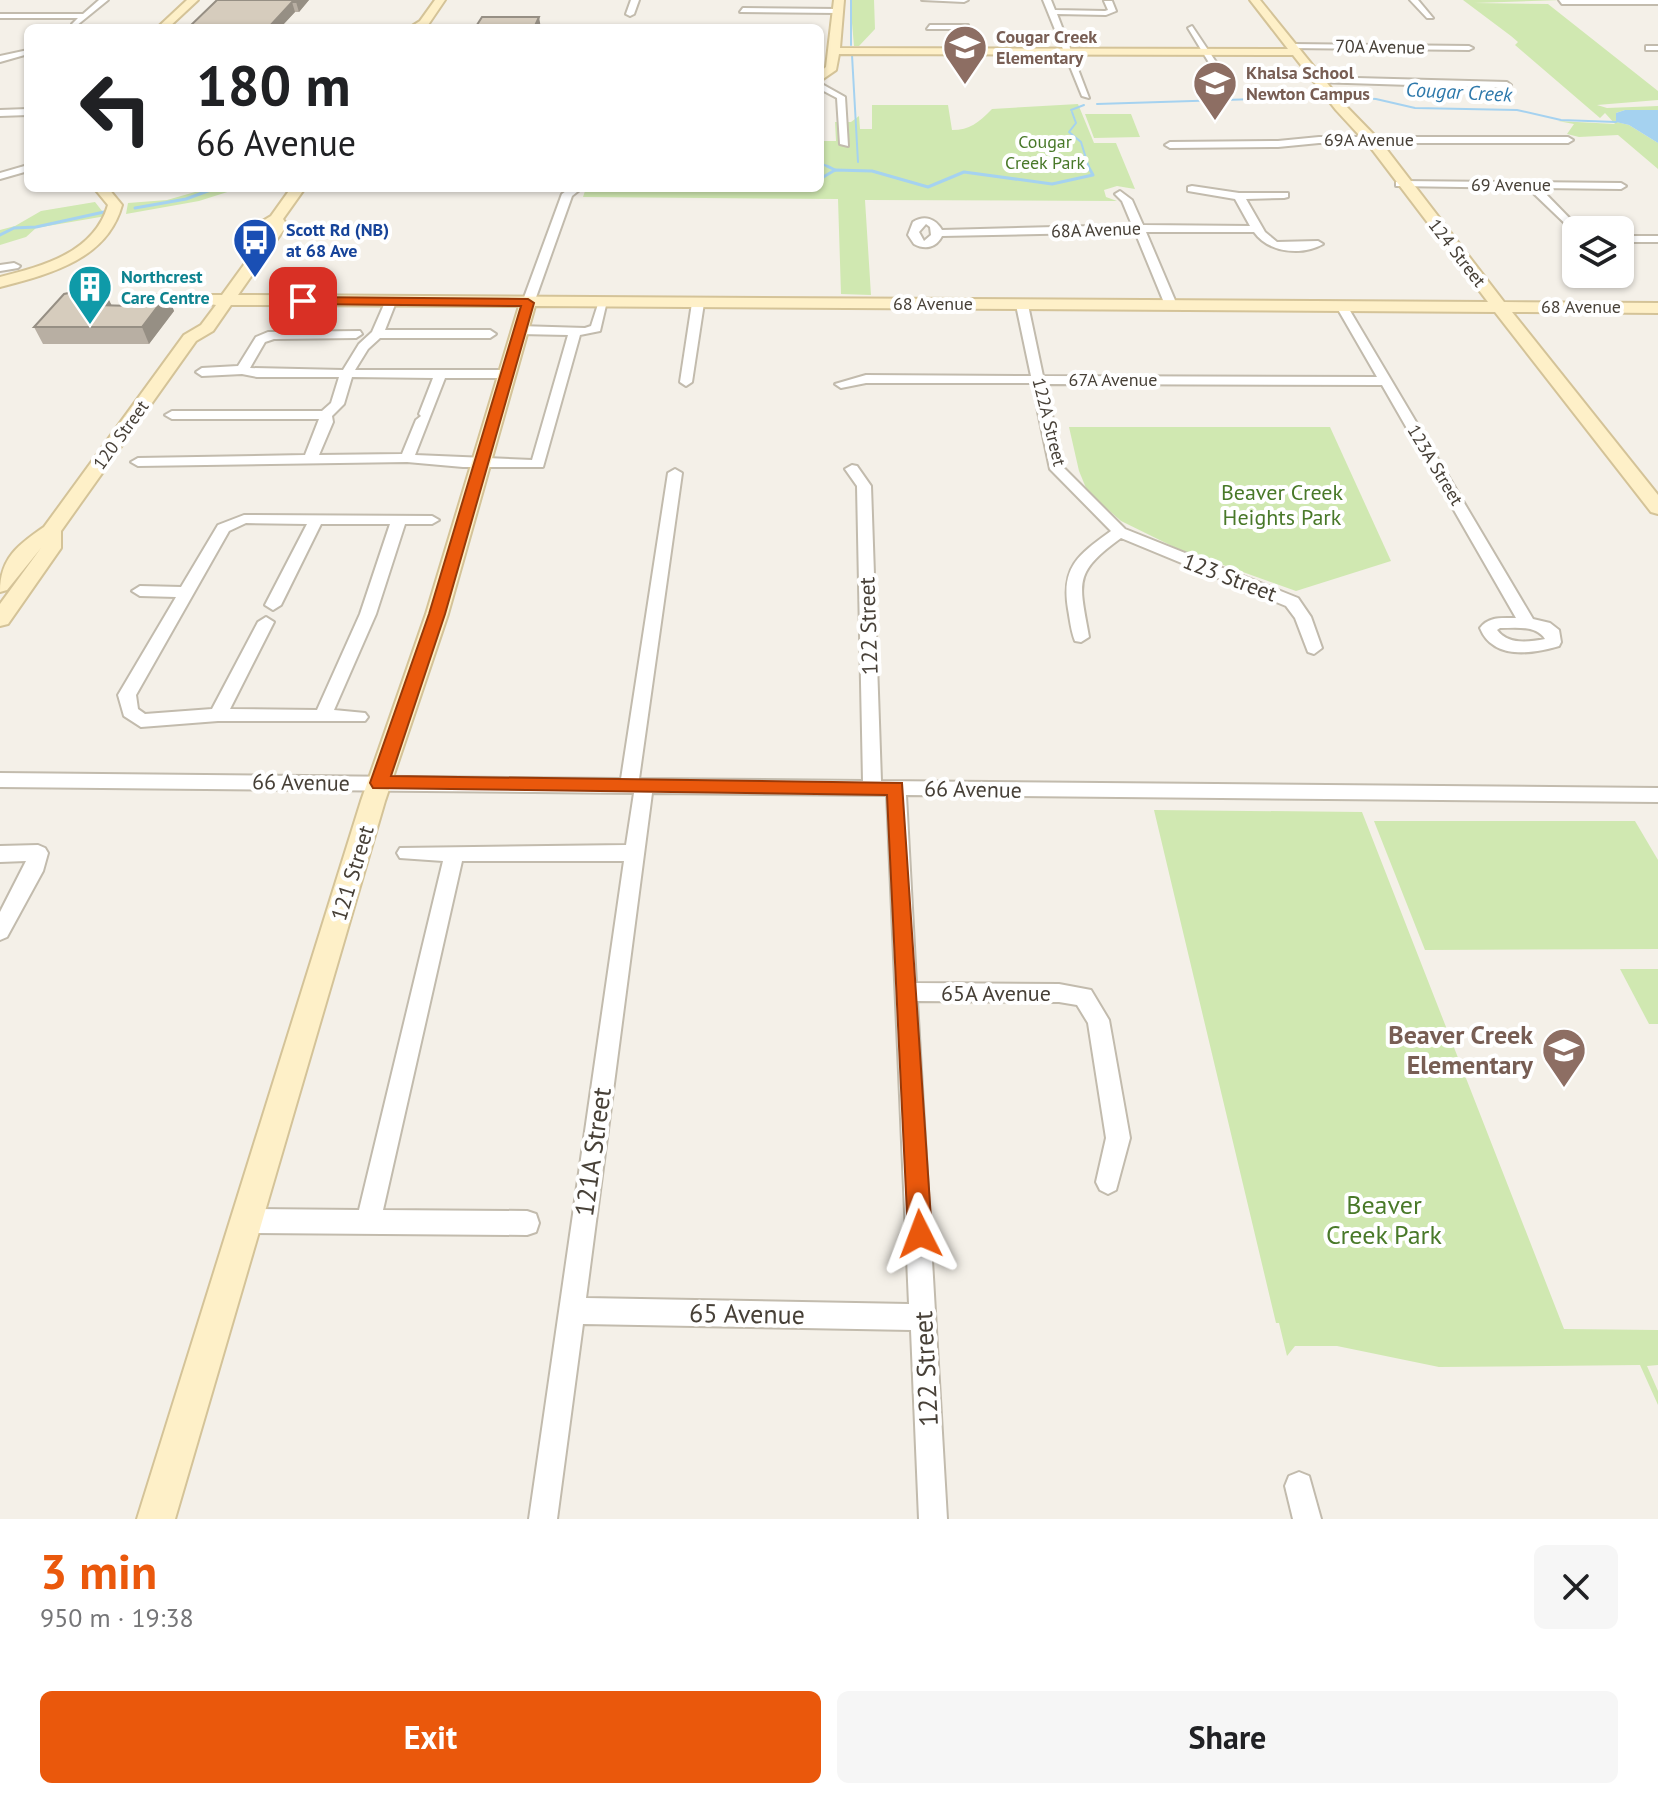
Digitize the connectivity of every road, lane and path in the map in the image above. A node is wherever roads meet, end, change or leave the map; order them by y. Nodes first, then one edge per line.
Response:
1 (104, 0) edge
2 (193, 0) edge
3 (428, 0) edge
4 (440, 0) edge
5 (635, 0) edge
6 (926, 0) edge
7 (964, 0) edge
8 (1047, 0) edge
9 (1255, 0) edge
10 (1414, 0) edge
11 (1108, 1) edge
12 (1562, 2) dead end
13 (1589, 2) junction
14 (1658, 2) edge
15 (838, 5) edge
16 (743, 10) dead end
17 (1052, 12) junction
18 (630, 14) dead end
19 (1606, 14) dead end
20 (85, 16) junction
21 (1430, 16) dead end
22 (2, 18) edge
23 (76, 24) edge
24 (166, 24) edge
25 (412, 24) edge
26 (422, 24) edge
27 (930, 27) dead end
28 (1192, 28) dead end
29 (1469, 48) dead end
30 (1294, 49) junction
31 (833, 51) junction
32 (971, 51) junction
33 (1068, 51) junction
34 (1205, 52) junction
35 (24, 53) edge
36 (17, 55) junction
37 (0, 59) edge
38 (24, 61) edge
39 (824, 75) edge
40 (1202, 76) dead end
41 (1318, 80) junction
42 (1507, 85) dead end
43 (824, 88) edge
44 (1086, 96) dead end
45 (24, 112) edge
46 (0, 113) edge
47 (1368, 140) junction
48 (1568, 140) dead end
49 (845, 144) dead end
50 (1170, 145) dead end
51 (24, 169) edge
52 (0, 176) edge
53 (1403, 184) junction
54 (1532, 186) junction
55 (1621, 186) dead end
56 (1192, 189) dead end
57 (104, 192) edge
58 (295, 192) edge
59 (570, 192) edge
60 (1120, 194) dead end
61 (1284, 195) dead end
62 (1239, 196) junction
63 (1562, 217) edge
64 (276, 219) junction
65 (1138, 228) junction
66 (1257, 229) junction
67 (935, 233) dead end
68 (1634, 239) edge
69 (1658, 239) edge
70 (1318, 244) dead end
71 (14, 266) dead end
72 (0, 268) edge
73 (0, 282) edge
74 (209, 300) junction
75 (226, 300) junction
76 (390, 302) junction
77 (528, 303) junction
78 (603, 303) junction
79 (698, 303) junction
80 (1022, 305) junction
81 (1171, 305) junction
82 (1342, 306) junction
83 (1499, 307) junction
84 (1658, 308) edge
85 (519, 330) junction
86 (575, 332) junction
87 (356, 334) dead end
88 (377, 334) junction
89 (490, 334) dead end
90 (190, 338) junction
91 (242, 370) junction
92 (202, 372) dead end
93 (347, 373) junction
94 (505, 374) junction
95 (440, 375) junction
96 (1038, 379) junction
97 (1385, 381) junction
98 (686, 382) dead end
99 (841, 384) dead end
100 (172, 415) dead end
101 (325, 415) junction
102 (407, 458) junction
103 (310, 459) junction
104 (138, 462) dead end
105 (479, 464) junction
106 (852, 469) dead end
107 (675, 473) dead end
108 (1658, 508) edge
109 (316, 520) junction
110 (399, 520) junction
111 (432, 520) dead end
112 (1120, 532) junction
113 (8, 587) edge
114 (140, 591) dead end
115 (186, 592) junction
116 (273, 605) dead end
117 (0, 619) edge
118 (266, 622) dead end
119 (1527, 623) dead end
120 (1081, 637) dead end
121 (1314, 648) dead end
122 (218, 715) junction
123 (323, 716) junction
124 (359, 717) dead end
125 (0, 780) edge
126 (379, 783) junction
127 (637, 786) junction
128 (872, 788) junction
129 (896, 788) junction
130 (1655, 800) edge
131 (407, 853) dead end
132 (454, 853) junction
133 (633, 853) junction
134 (0, 854) edge
135 (0, 931) edge
136 (908, 992) junction
137 (1108, 1182) dead end
138 (248, 1221) junction
139 (368, 1222) junction
140 (527, 1223) dead end
141 (571, 1311) junction
142 (924, 1317) junction
143 (1299, 1486) dead end
144 (156, 1519) edge
145 (543, 1519) edge
146 (933, 1519) edge
147 (1307, 1519) edge

1 - 20 street
2 - 24 street
3 - 25 street
4 - 26 street
5 - 18 street
6 - 7 street
8 - 17 street
9 - 30 street
10 - 21 street
11 - 17 street
12 - 13 street
13 - 14 street
13 - 19 street
15 - 16 street
15 - 31 street
17 - 33 street
20 - 22 street
20 - 23 street
27 - 32 street
28 - 34 street
29 - 30 street, 70A Avenue
30 - 34 street, 70A Avenue
30 - 41 street
31 - 32 street, 70A Avenue
31 - 39 street
32 - 33 street, 70A Avenue
33 - 34 street, 70A Avenue
33 - 44 street
34 - 40 street
35 - 36 street
36 - 37 street
36 - 38 street
41 - 42 street
41 - 47 street, 124 Street
43 - 49 street
45 - 46 street
47 - 48 street, 69A Avenue
47 - 50 street, 69A Avenue
47 - 53 street, 124 Street
51 - 52 street
53 - 54 street, 69 Avenue
53 - 83 street, 124 Street
54 - 55 street, 69 Avenue
54 - 63 street
56 - 62 street
57 - 73 street
58 - 64 street, 120 Street
59 - 77 street, 121 Street
60 - 65 street
61 - 62 street
62 - 66 street
64 - 74 street, 120 Street
64 - 75 street, 120 Street
65 - 66 street, 68A Avenue
65 - 67 street, 68A Avenue
65 - 81 street
66 - 70 street
68 - 69 street
71 - 72 street
74 - 75 street, 68 Avenue
74 - 90 street, 120 Street
75 - 76 street, 68 Avenue
75 - 90 street, 120 Street
76 - 77 street, 68 Avenue
76 - 88 street
77 - 78 street, 68 Avenue
77 - 85 street, 121 Street
78 - 79 street, 68 Avenue
78 - 86 street
79 - 80 street, 68 Avenue
79 - 98 street
80 - 81 street, 68 Avenue
80 - 96 street, 122A Street
81 - 82 street, 68 Avenue
82 - 83 street, 68 Avenue
82 - 97 street, 123A Street
83 - 84 street, 68 Avenue
83 - 108 street, 124 Street
85 - 86 street
85 - 94 street, 121 Street
86 - 105 street
87 - 91 street
88 - 89 street
88 - 93 street
90 - 113 street, 120 Street
91 - 92 street
91 - 93 street
93 - 95 street
93 - 101 street
94 - 95 street
94 - 105 street, 121 Street
95 - 102 street
96 - 97 street, 67A Avenue
96 - 99 street, 67A Avenue
96 - 112 street, 122A Street
97 - 119 street, 123A Street
100 - 101 street
101 - 103 street
102 - 103 street
102 - 105 street
103 - 104 street
105 - 126 street, 121 Street
106 - 128 street, 122 Street
107 - 127 street, 121A Street
109 - 110 street
109 - 115 street
109 - 116 street
110 - 111 street
110 - 123 street
112 - 120 street
112 - 121 street, 123 Street
113 - 117 street, 120 Street
114 - 115 street
115 - 122 street
118 - 122 street
122 - 123 street
123 - 124 street
125 - 126 street, 66 Avenue
126 - 127 street, 66 Avenue
126 - 138 street, 121 Street
127 - 128 street, 66 Avenue
127 - 133 street, 121A Street
128 - 129 street, 66 Avenue
129 - 130 street, 66 Avenue
129 - 136 street, 122 Street
131 - 132 street
132 - 133 street
132 - 139 street
133 - 141 street, 121A Street
134 - 135 street
136 - 137 street, 65A Avenue
136 - 142 street, 122 Street
138 - 139 street
138 - 144 street, 121 Street
139 - 140 street
141 - 142 street, 65 Avenue
141 - 145 street, 121A Street
142 - 146 street, 122 Street
143 - 147 street

